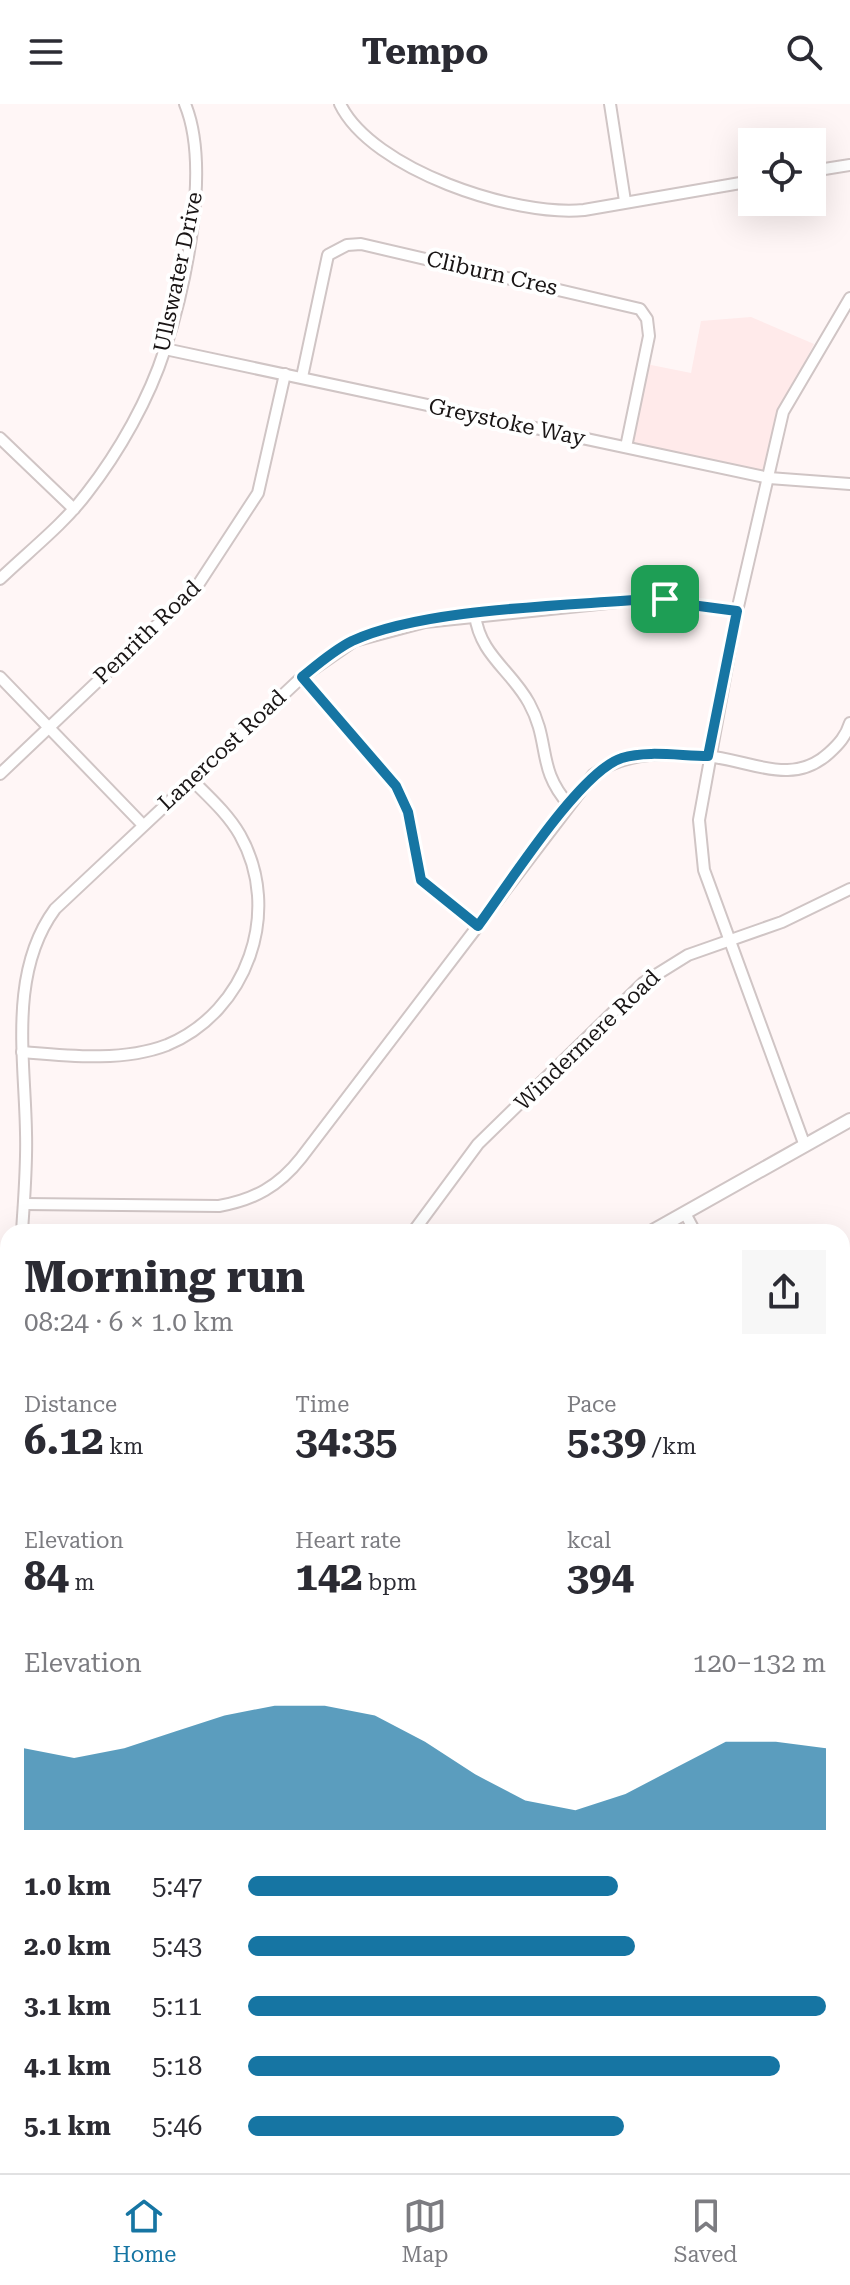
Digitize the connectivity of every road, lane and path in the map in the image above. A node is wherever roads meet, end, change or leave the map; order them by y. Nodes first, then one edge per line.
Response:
1 (185, 104) edge
2 (340, 104) edge
3 (610, 104) edge
4 (850, 165) edge
5 (826, 169) edge
6 (738, 183) edge
7 (625, 201) junction
8 (850, 298) edge
9 (165, 349) junction
10 (285, 374) junction
11 (302, 377) junction
12 (0, 438) edge
13 (626, 447) junction
14 (769, 478) junction
15 (850, 484) edge
16 (74, 509) junction
17 (0, 579) edge
18 (737, 611) junction
19 (475, 615) junction
20 (0, 677) edge
21 (302, 677) junction
22 (850, 723) edge
23 (46, 728) junction
24 (708, 756) junction
25 (0, 774) edge
26 (192, 780) junction
27 (569, 805) junction
28 (142, 824) junction
29 (850, 889) edge
30 (478, 926) junction
31 (730, 941) junction
32 (22, 1052) junction
33 (850, 1120) edge
34 (805, 1146) junction
35 (24, 1204) junction
36 (682, 1217) junction
37 (23, 1224) edge
38 (419, 1224) edge
39 (668, 1224) edge
40 (672, 1224) edge
41 (688, 1224) edge

1 - 9 street, Ullswater Drive
2 - 7 street
3 - 7 street
4 - 5 street
6 - 7 street
8 - 14 street
9 - 10 street, Greystoke Way
9 - 16 street, Ullswater Drive
10 - 11 street, Greystoke Way
10 - 23 street, Penrith Road
11 - 13 street, Greystoke Way
11 - 13 street, Cliburn Cres
12 - 16 street
13 - 14 street, Greystoke Way
14 - 15 street, Greystoke Way
14 - 18 street
16 - 17 street, Ullswater Drive
18 - 19 street, Lanercost Road
18 - 24 street
19 - 21 street, Lanercost Road
19 - 27 street
20 - 23 street
21 - 26 street, Lanercost Road
21 - 30 street
22 - 24 street
23 - 25 street, Penrith Road
23 - 28 street
24 - 27 street
24 - 31 street
26 - 28 street, Lanercost Road
26 - 32 street
27 - 30 street
28 - 32 street, Lanercost Road
29 - 31 street, Windermere Road
30 - 35 street
31 - 34 street
31 - 38 street, Windermere Road
32 - 35 street, Lanercost Road
33 - 34 main road
34 - 36 main road
35 - 37 street, Lanercost Road
36 - 39 main road
36 - 40 main road
36 - 41 street

